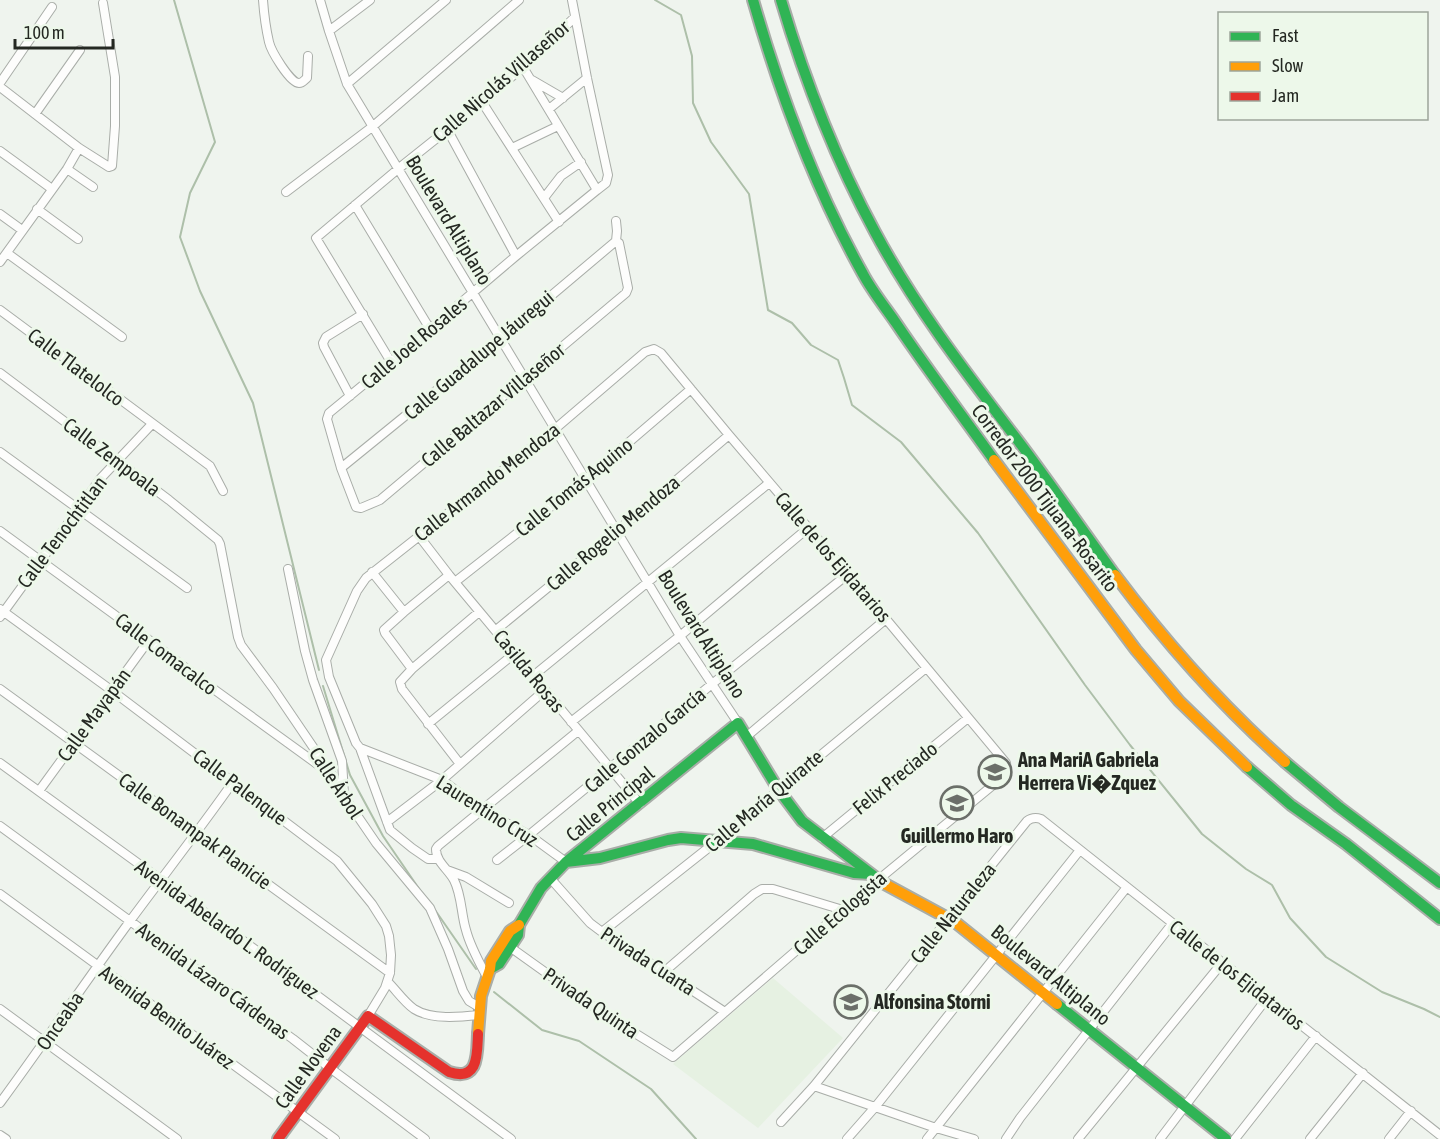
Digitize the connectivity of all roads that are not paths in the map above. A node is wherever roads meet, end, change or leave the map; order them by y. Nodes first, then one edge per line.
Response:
1 (263, 0) edge
2 (320, 0) edge
3 (370, 0) edge
4 (446, 0) edge
5 (519, 0) edge
6 (572, 0) edge
7 (753, 0) edge
8 (781, 0) edge
9 (103, 3) dead end
10 (52, 7) dead end
11 (575, 17) junction
12 (329, 32) junction
13 (80, 50) dead end
14 (308, 57) dead end
15 (523, 67) junction
16 (586, 78) junction
17 (531, 80) junction
18 (347, 84) junction
19 (0, 85) edge
20 (563, 98) junction
21 (482, 102) junction
22 (549, 109) junction
23 (35, 114) junction
24 (558, 126) junction
25 (372, 127) junction
26 (447, 129) junction
27 (80, 148) junction
28 (512, 148) junction
29 (0, 151) edge
30 (580, 162) junction
31 (67, 169) junction
32 (398, 169) junction
33 (93, 187) dead end
34 (52, 189) junction
35 (597, 190) junction
36 (285, 192) dead end
37 (544, 198) junction
38 (355, 205) junction
39 (37, 209) junction
40 (0, 214) edge
41 (616, 221) dead end
42 (559, 222) junction
43 (22, 230) junction
44 (78, 239) dead end
45 (616, 242) junction
46 (7, 253) junction
47 (516, 256) junction
48 (0, 262) edge
49 (472, 294) junction
50 (0, 310) edge
51 (363, 314) junction
52 (430, 329) junction
53 (122, 338) dead end
54 (501, 338) junction
55 (654, 349) joint
56 (391, 362) junction
57 (0, 373) edge
58 (525, 377) junction
59 (691, 389) junction
60 (350, 396) junction
61 (152, 424) junction
62 (555, 429) junction
63 (729, 435) junction
64 (0, 452) edge
65 (117, 462) junction
66 (341, 468) junction
67 (586, 479) junction
68 (770, 483) junction
69 (223, 490) dead end
70 (79, 508) junction
71 (808, 528) junction
72 (0, 531) edge
73 (617, 531) junction
74 (419, 536) junction
75 (220, 544) joint
76 (40, 562) junction
77 (288, 569) dead end
78 (372, 572) junction
79 (849, 574) junction
80 (448, 575) junction
81 (455, 582) junction
82 (648, 583) junction
83 (188, 588) dead end
84 (1, 612) edge
85 (404, 612) junction
86 (480, 612) junction
87 (886, 619) junction
88 (496, 630) junction
89 (680, 636) junction
90 (148, 640) junction
91 (515, 654) junction
92 (926, 668) junction
93 (412, 669) junction
94 (533, 676) junction
95 (328, 677) junction
96 (313, 680) junction
97 (712, 684) junction
98 (0, 688) edge
99 (111, 690) junction
100 (544, 690) junction
101 (968, 718) junction
102 (571, 722) junction
103 (738, 723) junction
104 (428, 724) junction
105 (578, 731) junction
106 (746, 737) junction
107 (74, 743) junction
108 (360, 748) junction
109 (0, 763) edge
110 (460, 764) junction
111 (610, 769) junction
112 (1008, 770) joint
113 (332, 775) junction
114 (442, 780) junction
115 (233, 782) junction
116 (778, 789) junction
117 (39, 791) junction
118 (344, 795) junction
119 (640, 804) junction
120 (482, 810) junction
121 (1034, 817) joint
122 (387, 822) junction
123 (0, 826) edge
124 (198, 832) junction
125 (529, 836) junction
126 (822, 838) junction
127 (717, 840) junction
128 (1080, 850) junction
129 (437, 856) junction
130 (497, 860) dead end
131 (566, 862) junction
132 (446, 869) junction
133 (875, 877) junction
134 (550, 878) junction
135 (161, 880) junction
136 (1440, 883) edge
137 (1126, 888) junction
138 (0, 894) edge
139 (509, 903) dead end
140 (843, 910) junction
141 (949, 918) junction
142 (1440, 919) edge
143 (130, 921) junction
144 (1172, 924) junction
145 (519, 925) junction
146 (602, 932) junction
147 (510, 948) junction
148 (996, 954) junction
149 (1222, 963) junction
150 (98, 966) junction
151 (664, 972) junction
152 (488, 973) junction
153 (389, 977) junction
154 (1043, 992) junction
155 (1267, 998) junction
156 (0, 1009) edge
157 (479, 1011) junction
158 (725, 1012) junction
159 (368, 1016) junction
160 (360, 1026) junction
161 (1090, 1029) junction
162 (1316, 1036) junction
163 (45, 1042) junction
164 (673, 1057) joint
165 (330, 1068) junction
166 (1137, 1068) junction
167 (1364, 1073) junction
168 (814, 1086) junction
169 (0, 1103) edge
170 (876, 1106) junction
171 (1185, 1106) junction
172 (298, 1112) junction
173 (1411, 1112) junction
174 (781, 1122) dead end
175 (936, 1128) junction
176 (0, 1135) edge
177 (1440, 1135) edge
178 (6, 1139) edge
179 (177, 1139) edge
180 (278, 1139) edge
181 (335, 1139) edge
182 (425, 1139) edge
183 (511, 1139) edge
184 (847, 1139) edge
185 (927, 1139) edge
186 (974, 1139) edge
187 (1005, 1139) edge
188 (1078, 1139) edge
189 (1160, 1139) edge
190 (1226, 1139) edge
191 (1235, 1139) edge
192 (1310, 1139) edge
193 (1389, 1139) edge

1 - 14 street
2 - 12 street, Boulevard Altiplano
3 - 12 street
4 - 18 street
5 - 25 street
6 - 11 street
7 - 142 main road, Corredor 2000 Tijuana-Rosarito
8 - 136 main road, Corredor 2000 Tijuana-Rosarito
9 - 27 street
10 - 19 street
11 - 15 street, Calle Nicolás Villaseñor
11 - 16 street
12 - 18 street, Boulevard Altiplano
13 - 23 street
15 - 17 street
15 - 21 street, Calle Nicolás Villaseñor
16 - 20 street
16 - 35 street, Calle Joel Rosales
17 - 20 street
17 - 22 street
18 - 25 street, Boulevard Altiplano
19 - 23 street
20 - 22 street
21 - 26 street, Calle Nicolás Villaseñor
21 - 28 street
22 - 24 street
23 - 27 street
24 - 28 street
24 - 30 street
25 - 32 street, Boulevard Altiplano
25 - 36 street
26 - 32 street, Calle Nicolás Villaseñor
26 - 47 street
27 - 31 street
28 - 37 street
29 - 34 street
30 - 35 street
30 - 37 street
31 - 33 street
31 - 34 street
32 - 38 street, Calle Nicolás Villaseñor
32 - 49 street, Boulevard Altiplano
34 - 39 street
35 - 42 street, Calle Joel Rosales
37 - 42 street
38 - 51 street, Calle Nicolás Villaseñor
38 - 52 street
39 - 43 street
39 - 44 street
40 - 43 street
41 - 45 street
42 - 47 street, Calle Joel Rosales
43 - 46 street
45 - 54 street, Calle Guadalupe Jáuregui
45 - 58 street, Calle Baltazar Villaseñor
46 - 48 street
46 - 53 street
47 - 49 street, Calle Joel Rosales
49 - 52 street, Calle Joel Rosales
49 - 54 street, Boulevard Altiplano
50 - 61 street, Calle Tlatelolco
51 - 56 street
51 - 60 street
52 - 56 street, Calle Joel Rosales
54 - 58 street, Boulevard Altiplano
54 - 66 street, Calle Guadalupe Jáuregui
55 - 59 street, Calle de los Ejidatarios
55 - 62 street, Calle Armando Mendoza
56 - 60 street, Calle Joel Rosales
57 - 65 street, Calle Zempoala
58 - 62 street, Boulevard Altiplano
58 - 66 street, Calle Baltazar Villaseñor
59 - 63 street, Calle de los Ejidatarios
59 - 67 street, Calle Tomás Aquino
60 - 66 street, Calle Joel Rosales
61 - 65 street, Calle Tenochtitlan
61 - 69 street
62 - 67 street, Boulevard Altiplano
62 - 74 street, Calle Armando Mendoza
63 - 68 street, Calle de los Ejidatarios
63 - 73 street, Calle Rogelio Mendoza
64 - 70 street
65 - 70 street, Calle Tenochtitlan
65 - 75 street, Calle Zempoala
67 - 73 street, Boulevard Altiplano
67 - 81 street, Calle Tomás Aquino
68 - 71 street, Calle de los Ejidatarios
68 - 82 street
70 - 76 street, Calle Tenochtitlan
70 - 83 street
71 - 79 street, Calle de los Ejidatarios
71 - 89 street
72 - 76 street, Calle Comacalco
73 - 82 street, Boulevard Altiplano
73 - 88 street, Calle Rogelio Mendoza
74 - 78 street, Calle Armando Mendoza
74 - 80 street, Casilda Rosas
75 - 113 street, Calle Árbol
76 - 84 street, Calle Tenochtitlan
76 - 90 street, Calle Comacalco
77 - 96 street
78 - 85 street
78 - 95 street, Calle Armando Mendoza
79 - 87 street, Calle de los Ejidatarios
79 - 97 street, Calle Gonzalo García
80 - 81 street, Casilda Rosas
80 - 85 street
81 - 86 street, Casilda Rosas
82 - 89 street, Boulevard Altiplano
82 - 94 street
84 - 99 street, Calle Palenque
85 - 93 street
86 - 88 street, Casilda Rosas
86 - 93 street
87 - 92 street, Calle de los Ejidatarios
87 - 106 street
88 - 91 street, Casilda Rosas
89 - 97 street, Boulevard Altiplano
89 - 102 street
90 - 99 street, Calle Mayapán
90 - 113 street, Calle Comacalco
91 - 94 street, Casilda Rosas
91 - 104 street
92 - 101 street, Calle de los Ejidatarios
92 - 116 street, Calle María Quirarte
93 - 104 street
94 - 100 street, Casilda Rosas
95 - 96 street
95 - 108 street
96 - 118 street
97 - 103 street, Boulevard Altiplano
97 - 111 street, Calle Gonzalo García
98 - 107 street, Calle Bonampak Planicie
99 - 107 street, Calle Mayapán
99 - 115 street, Calle Palenque
100 - 102 street, Casilda Rosas
100 - 110 street
101 - 112 street, Calle de los Ejidatarios
101 - 126 street, Felix Preciado
102 - 105 street, Casilda Rosas
103 - 106 main road, Boulevard Altiplano
103 - 119 main road, Calle Principal
104 - 110 street
105 - 111 street, Casilda Rosas
105 - 120 street
106 - 116 main road, Boulevard Altiplano
107 - 117 street, Calle Mayapán
107 - 124 street, Calle Bonampak Planicie
108 - 114 street, Laurentino Cruz
108 - 122 street
109 - 117 street, Avenida Abelardo L. Rodríguez
110 - 114 street
111 - 119 street, Casilda Rosas
111 - 125 street, Calle Gonzalo García
112 - 133 street, Calle Ecologista
113 - 118 street, Calle Árbol
114 - 120 street, Laurentino Cruz
114 - 122 street
115 - 124 street, Onceaba
115 - 153 street, Calle Palenque
116 - 126 main road, Boulevard Altiplano
116 - 127 street, Calle María Quirarte
117 - 135 street, Avenida Abelardo L. Rodríguez
118 - 157 street, Calle Árbol
119 - 131 main road, Calle Principal
120 - 125 street, Laurentino Cruz
120 - 129 street
121 - 128 street, Calle de los Ejidatarios
121 - 141 street, Calle Naturaleza
122 - 129 street
123 - 143 street, Avenida Lázaro Cárdenas
124 - 135 street, Onceaba
124 - 153 street, Calle Bonampak Planicie
125 - 130 street, Calle Gonzalo García
125 - 131 street, Laurentino Cruz
126 - 133 main road, Boulevard Altiplano
127 - 131 main road
127 - 133 main road
127 - 146 street, Calle María Quirarte
128 - 137 street, Calle de los Ejidatarios
128 - 148 street
129 - 132 street
131 - 134 main road, Calle Principal
132 - 139 street
132 - 152 street
133 - 140 street, Calle Ecologista
133 - 141 main road, Boulevard Altiplano
134 - 145 main road, Calle Principal
134 - 146 street, Privada Cuarta
135 - 143 street, Onceaba
135 - 160 street, Avenida Abelardo L. Rodríguez
137 - 144 street, Calle de los Ejidatarios
137 - 154 street
138 - 150 street, Avenida Benito Juárez
140 - 151 street
140 - 158 street, Calle Ecologista
141 - 148 main road, Boulevard Altiplano
141 - 168 street, Calle Naturaleza
143 - 150 street, Onceaba
143 - 165 street, Avenida Lázaro Cárdenas
144 - 149 street, Calle de los Ejidatarios
144 - 161 street
145 - 147 main road, Calle Principal
145 - 152 main road, Calle Principal
146 - 151 street, Privada Cuarta
147 - 152 main road, Calle Principal
147 - 164 street, Privada Quinta
148 - 154 main road, Boulevard Altiplano
148 - 170 street
149 - 155 street, Calle de los Ejidatarios
149 - 166 street
150 - 163 street, Onceaba
150 - 172 street, Avenida Benito Juárez
151 - 158 street, Privada Cuarta
152 - 157 main road, Calle Principal
153 - 157 street, Calle Bonampak Planicie
153 - 159 street
154 - 161 main road, Boulevard Altiplano
154 - 175 street
155 - 162 street, Calle de los Ejidatarios
155 - 171 street
156 - 163 street
157 - 159 main road, Calle Principal
158 - 164 street, Calle Ecologista
159 - 160 main road, Calle Novena
160 - 165 main road, Calle Novena
160 - 183 street, Avenida Abelardo L. Rodríguez
161 - 166 main road, Boulevard Altiplano
161 - 187 street
162 - 167 street, Calle de los Ejidatarios
162 - 191 street
163 - 169 street, Onceaba
163 - 179 street
165 - 172 main road, Calle Novena
165 - 182 street, Avenida Lázaro Cárdenas
166 - 171 main road, Boulevard Altiplano
166 - 188 street
167 - 173 street, Calle de los Ejidatarios
167 - 192 street
168 - 170 street
168 - 174 street, Calle Naturaleza
170 - 175 street
170 - 184 street
171 - 189 street
171 - 190 main road, Boulevard Altiplano
172 - 180 main road, Calle Novena
172 - 181 street, Avenida Benito Juárez
173 - 177 street, Calle de los Ejidatarios
173 - 193 street
175 - 185 street
175 - 186 street
176 - 178 street

